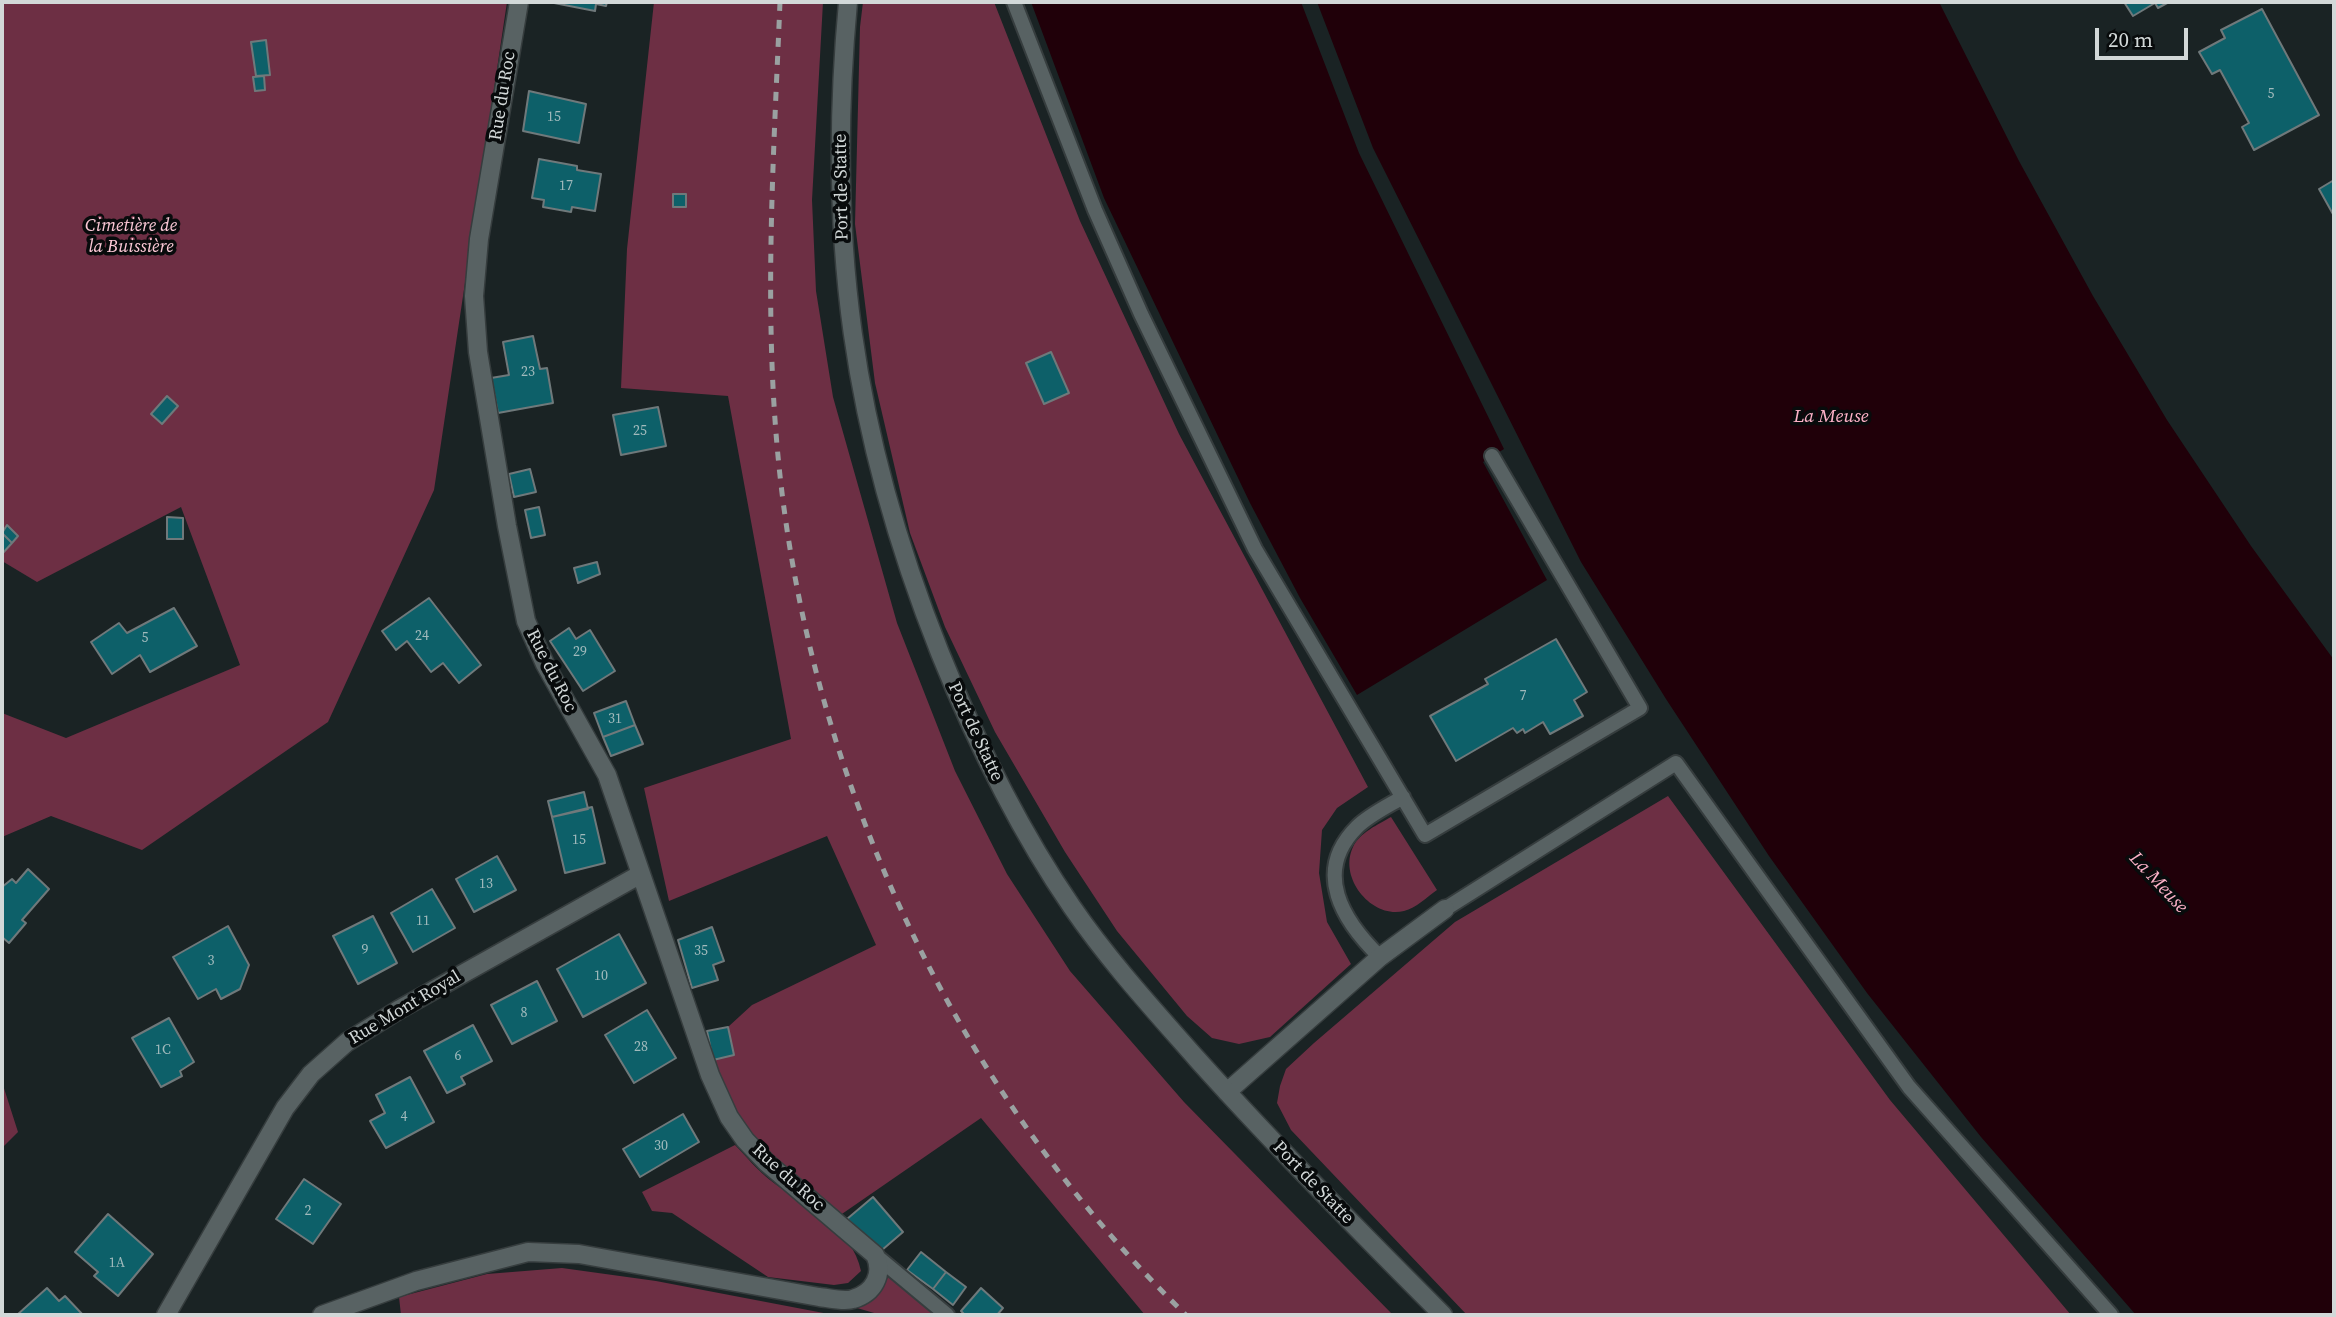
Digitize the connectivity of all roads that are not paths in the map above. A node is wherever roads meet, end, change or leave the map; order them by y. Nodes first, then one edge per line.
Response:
1 (519, 2) edge
2 (848, 2) edge
3 (1014, 2) edge
4 (1492, 456) dead end
5 (1403, 797) junction
6 (641, 874) junction
7 (1445, 909) joint
8 (1380, 957) junction
9 (1227, 1092) junction
10 (875, 1255) junction
11 (166, 1315) edge
12 (322, 1315) edge
13 (947, 1315) edge
14 (1443, 1315) edge
15 (2111, 1315) edge

1 - 6 street, Rue du Roc
2 - 9 street, Port de Statte
3 - 5 lane
4 - 5 lane
5 - 8 lane
6 - 10 street, Rue du Roc
6 - 11 street, Rue Mont Royal
7 - 8 street
7 - 15 lane
8 - 9 street
9 - 14 street, Port de Statte
10 - 12 street
10 - 13 lane, Rue du Roc

